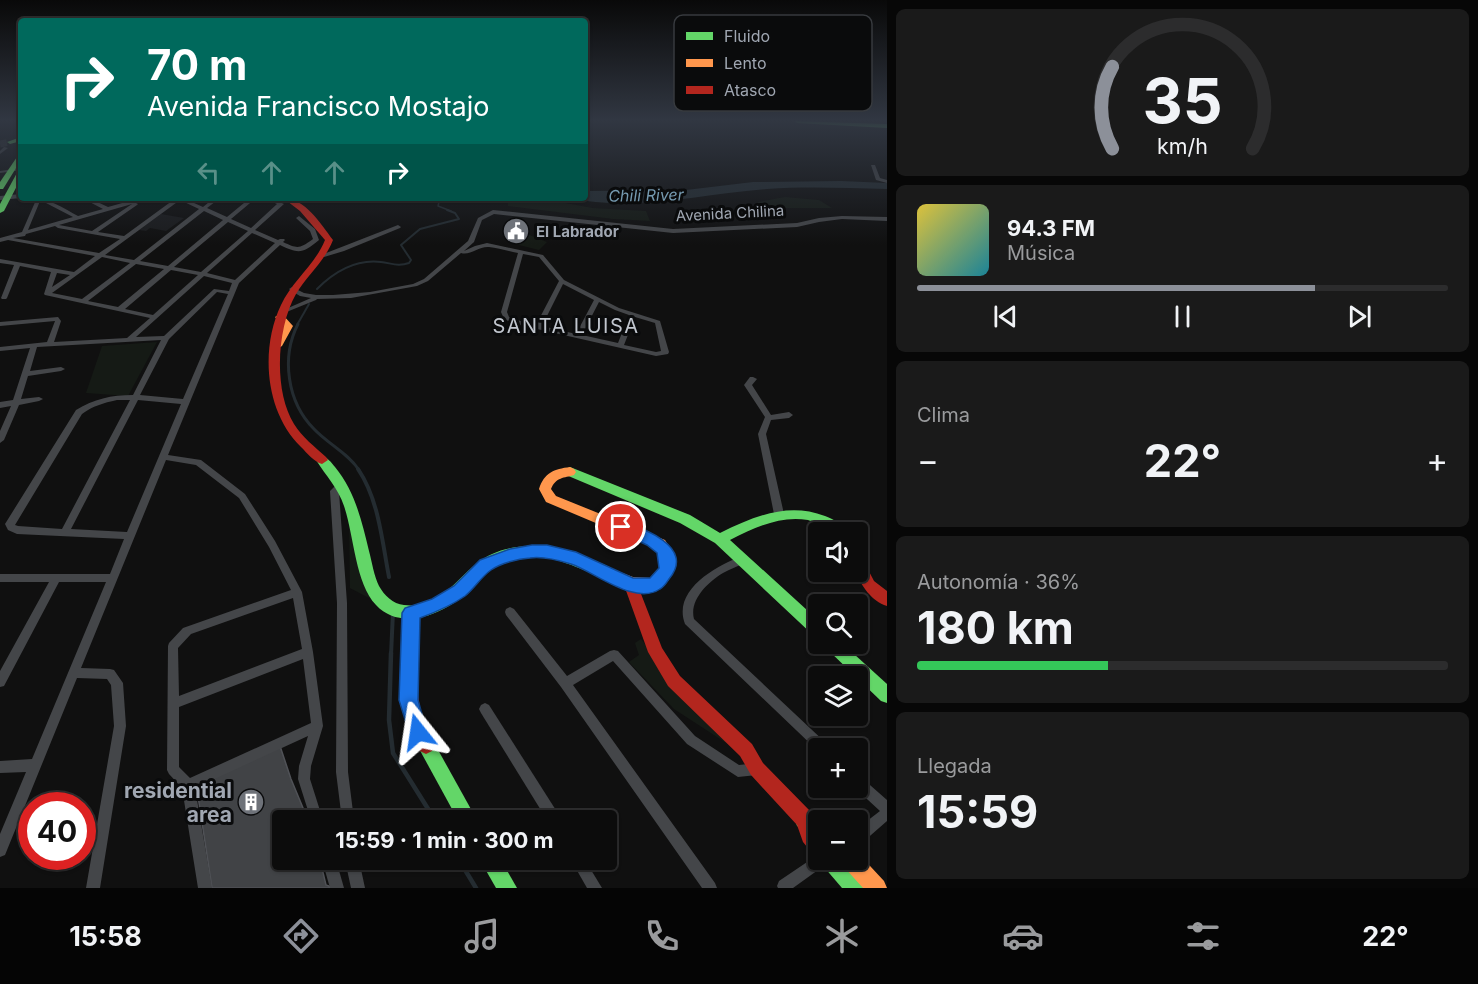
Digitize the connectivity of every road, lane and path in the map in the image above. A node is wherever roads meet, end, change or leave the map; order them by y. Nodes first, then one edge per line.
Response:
1 (873, 166) dead end
2 (15, 173) edge
3 (887, 182) edge
4 (2, 194) edge
5 (18, 196) edge
6 (36, 201) edge
7 (48, 201) edge
8 (91, 201) edge
9 (133, 201) edge
10 (136, 201) edge
11 (175, 201) edge
12 (188, 201) edge
13 (195, 201) edge
14 (212, 201) edge
15 (249, 201) edge
16 (274, 201) edge
17 (291, 201) edge
18 (205, 207) junction
19 (108, 209) junction
20 (0, 211) edge
21 (78, 218) junction
22 (229, 218) junction
23 (298, 218) dead end
24 (887, 219) edge
25 (55, 225) junction
26 (398, 227) dead end
27 (253, 229) junction
28 (94, 232) junction
29 (23, 235) junction
30 (125, 238) junction
31 (10, 239) junction
32 (0, 240) edge
33 (280, 241) junction
34 (521, 251) junction
35 (101, 255) junction
36 (324, 255) junction
37 (452, 260) junction
38 (0, 261) edge
39 (135, 261) junction
40 (18, 264) junction
41 (170, 268) junction
42 (55, 270) junction
43 (75, 274) junction
44 (203, 274) junction
45 (562, 281) junction
46 (236, 282) junction
47 (292, 288) junction
48 (232, 293) junction
49 (47, 294) junction
50 (320, 297) junction
51 (4, 298) dead end
52 (597, 300) junction
53 (84, 302) junction
54 (120, 309) junction
55 (281, 315) junction
56 (632, 315) junction
57 (155, 317) junction
58 (0, 324) edge
59 (538, 327) junction
60 (578, 336) junction
61 (166, 338) junction
62 (130, 339) junction
63 (50, 344) junction
64 (34, 345) junction
65 (620, 346) junction
66 (0, 349) edge
67 (61, 369) dead end
68 (25, 374) junction
69 (753, 379) dead end
70 (39, 399) dead end
71 (135, 399) junction
72 (16, 402) junction
73 (187, 402) junction
74 (0, 405) edge
75 (789, 415) dead end
76 (769, 418) junction
77 (0, 440) edge
78 (164, 457) junction
79 (342, 484) junction
80 (779, 514) junction
81 (827, 522) edge
82 (65, 532) junction
83 (131, 536) junction
84 (720, 538) junction
85 (742, 560) junction
86 (0, 578) edge
87 (56, 578) junction
88 (113, 578) junction
89 (865, 582) edge
90 (631, 585) junction
91 (297, 592) junction
92 (887, 600) edge
93 (510, 612) dead end
94 (411, 613) junction
95 (808, 621) edge
96 (308, 652) junction
97 (844, 654) edge
98 (74, 673) junction
99 (0, 682) edge
100 (565, 683) junction
101 (887, 694) edge
102 (173, 704) junction
103 (485, 709) dead end
104 (317, 726) junction
105 (812, 738) edge
106 (35, 765) junction
107 (0, 766) edge
108 (757, 769) junction
109 (188, 784) junction
110 (868, 792) edge
111 (314, 810) edge
112 (347, 810) edge
113 (462, 810) edge
114 (548, 810) edge
115 (887, 811) edge
116 (804, 819) junction
117 (808, 821) edge
118 (868, 828) edge
119 (808, 830) edge
120 (0, 850) edge
121 (808, 868) edge
122 (331, 870) edge
123 (354, 870) edge
124 (496, 870) edge
125 (584, 870) edge
126 (840, 870) edge
127 (860, 870) edge
128 (784, 885) dead end
129 (93, 888) edge
130 (205, 888) edge
131 (337, 888) edge
132 (358, 888) edge
133 (507, 888) edge
134 (595, 888) edge
135 (710, 888) edge
136 (855, 888) edge
137 (877, 888) edge

1 - 3 street
2 - 4 street
4 - 5 street
4 - 20 street
6 - 29 street
7 - 21 street
8 - 19 street
9 - 19 street
10 - 28 street
11 - 30 street
12 - 18 street
13 - 18 street
14 - 18 street
15 - 22 street
16 - 27 street
17 - 36 street
18 - 22 street
18 - 39 street
19 - 21 street
21 - 25 street
22 - 27 street
22 - 41 street
23 - 33 street
24 - 37 street, Avenida Chilina
25 - 28 street
25 - 29 street
26 - 36 street
27 - 33 street
27 - 44 street
28 - 30 street
29 - 31 street
30 - 35 street
31 - 32 street
31 - 35 street
33 - 46 street
34 - 37 street
34 - 45 street
34 - 59 street
35 - 39 street
35 - 43 street
36 - 47 street
37 - 50 street, Avenida Chilina
38 - 40 street
39 - 41 street
39 - 53 street
40 - 42 street
40 - 51 street
41 - 44 street
41 - 54 street
42 - 43 street
42 - 49 street
43 - 49 street
44 - 46 street
44 - 57 street
45 - 52 street
45 - 59 street
46 - 48 street
47 - 50 street, Avenida Chilina
47 - 55 street
48 - 61 street
48 - 73 street
49 - 53 street
50 - 55 street, Avenida Chilina
52 - 56 street
52 - 60 street
53 - 54 street
54 - 57 street
55 - 79 street
56 - 65 street
56 - 65 street
57 - 62 street
58 - 63 street
59 - 60 street
60 - 65 street
61 - 62 street
61 - 71 street
62 - 63 street
63 - 64 street
64 - 66 street
64 - 68 street
67 - 68 street
68 - 72 street
69 - 76 street
70 - 72 street
71 - 73 street
71 - 82 street
71 - 82 street
72 - 74 street
72 - 77 street
73 - 78 street
75 - 76 street
76 - 80 street
78 - 83 street
78 - 91 street
79 - 94 street
79 - 112 street
80 - 81 street
80 - 84 street
82 - 83 street
83 - 88 street
84 - 85 street
84 - 90 street
85 - 95 street
85 - 105 street
86 - 87 street
87 - 88 street
87 - 99 street
88 - 98 street
89 - 92 street
90 - 94 street
90 - 108 street
91 - 96 street
91 - 102 street
93 - 100 street
94 - 113 street
96 - 102 street
96 - 104 street
97 - 101 street
98 - 106 street
98 - 129 street
100 - 108 street
100 - 135 street
102 - 109 street
103 - 114 street
104 - 109 street
104 - 111 street
106 - 107 street
106 - 120 street
108 - 116 street
109 - 130 street
110 - 115 street
115 - 118 street
116 - 117 street
116 - 119 street
121 - 128 street
122 - 131 street
123 - 132 street
124 - 133 street
125 - 134 street
126 - 136 street
127 - 137 street

